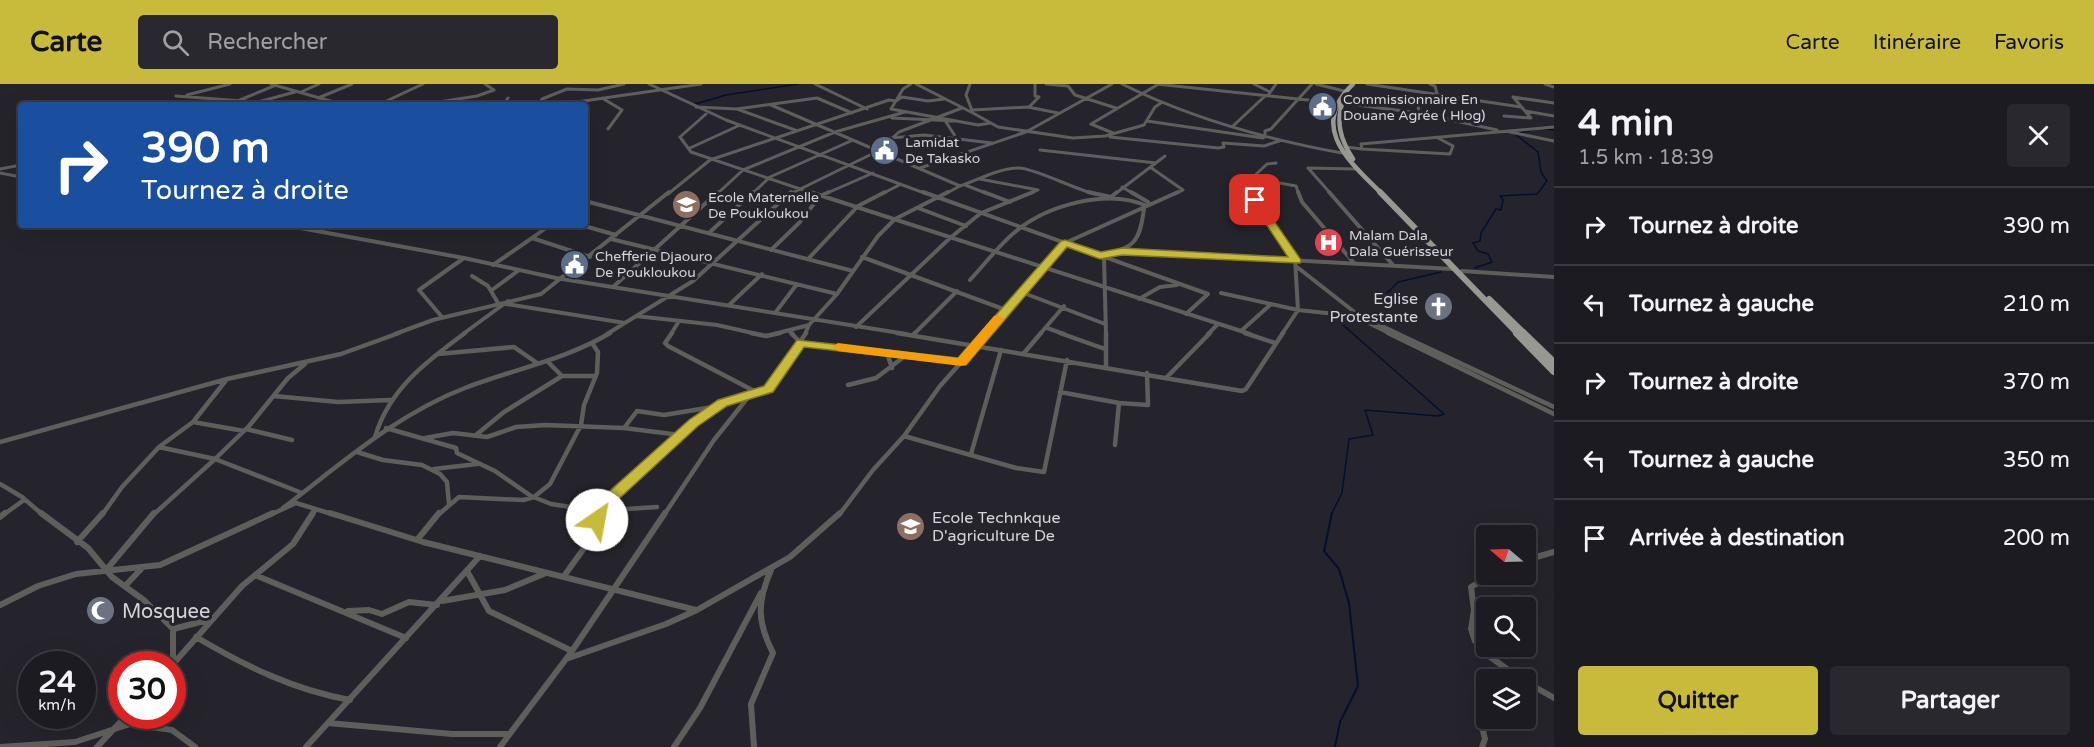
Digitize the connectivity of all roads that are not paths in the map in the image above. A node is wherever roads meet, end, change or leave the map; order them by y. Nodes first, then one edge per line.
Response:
1 (230, 84) edge
2 (271, 84) edge
3 (319, 84) edge
4 (352, 84) edge
5 (412, 84) edge
6 (423, 84) edge
7 (485, 84) edge
8 (624, 84) edge
9 (649, 84) edge
10 (701, 84) edge
11 (815, 84) edge
12 (911, 84) edge
13 (916, 84) edge
14 (970, 84) edge
15 (1035, 84) edge
16 (1046, 84) edge
17 (1112, 84) edge
18 (1122, 84) edge
19 (1157, 84) edge
20 (1254, 84) edge
21 (1276, 84) edge
22 (1314, 84) edge
23 (1353, 84) edge
24 (1358, 84) edge
25 (1367, 84) edge
26 (1430, 84) edge
27 (278, 85) edge
28 (562, 85) edge
29 (1546, 85) edge
30 (418, 86) junction
31 (1265, 86) edge
32 (1554, 86) edge
33 (567, 89) junction
34 (299, 91) junction
35 (1344, 91) junction
36 (663, 92) junction
37 (1270, 92) junction
38 (1140, 93) junction
39 (1429, 93) junction
40 (1437, 94) junction
41 (187, 95) dead end
42 (176, 96) dead end
43 (1266, 96) junction
44 (318, 98) junction
45 (508, 98) dead end
46 (602, 98) junction
47 (944, 99) junction
48 (1085, 99) junction
49 (1299, 99) junction
50 (237, 101) junction
51 (896, 101) junction
52 (257, 102) joint
53 (333, 102) edge
54 (384, 102) edge
55 (439, 102) edge
56 (505, 102) edge
57 (540, 102) edge
58 (576, 102) edge
59 (1161, 103) junction
60 (1339, 103) junction
61 (1554, 103) edge
62 (688, 105) junction
63 (771, 105) junction
64 (1029, 107) junction
65 (1521, 107) junction
66 (962, 108) junction
67 (1116, 108) junction
68 (867, 109) junction
69 (737, 110) junction
70 (1525, 111) junction
71 (905, 112) junction
72 (973, 112) junction
73 (852, 113) junction
74 (1060, 113) junction
75 (1419, 113) junction
76 (706, 114) junction
77 (1504, 116) dead end
78 (1554, 116) edge
79 (890, 117) junction
80 (940, 117) junction
81 (962, 121) junction
82 (1148, 121) junction
83 (927, 122) junction
84 (946, 122) junction
85 (990, 123) junction
86 (814, 124) junction
87 (738, 126) junction
88 (1231, 126) junction
89 (1554, 128) edge
90 (608, 129) dead end
91 (795, 130) junction
92 (1500, 131) junction
93 (1508, 131) junction
94 (835, 132) junction
95 (1026, 132) junction
96 (1224, 133) junction
97 (1116, 134) junction
98 (775, 136) junction
99 (1105, 136) junction
100 (891, 138) junction
101 (957, 138) junction
102 (1266, 138) junction
103 (1438, 138) junction
104 (853, 140) junction
105 (1279, 141) junction
106 (1554, 141) edge
107 (994, 143) junction
108 (800, 146) junction
109 (690, 148) junction
110 (1362, 148) junction
111 (1040, 150) dead end
112 (1344, 150) junction
113 (878, 151) junction
114 (819, 155) junction
115 (1165, 156) dead end
116 (710, 160) junction
117 (1156, 163) junction
118 (1276, 163) dead end
119 (848, 164) junction
120 (18, 166) edge
121 (1150, 167) junction
122 (920, 168) junction
123 (1355, 169) junction
124 (743, 170) junction
125 (0, 171) edge
126 (873, 173) junction
127 (18, 176) edge
128 (770, 177) junction
129 (1252, 178) junction
130 (980, 179) junction
131 (901, 184) junction
132 (962, 185) junction
133 (1122, 187) junction
134 (795, 189) junction
135 (820, 196) junction
136 (937, 197) junction
137 (1111, 197) junction
138 (1010, 201) junction
139 (588, 202) edge
140 (1146, 205) junction
141 (858, 206) junction
142 (917, 207) junction
143 (981, 213) junction
144 (639, 215) junction
145 (895, 219) junction
146 (681, 224) junction
147 (966, 226) junction
148 (300, 228) edge
149 (546, 228) edge
150 (588, 228) edge
151 (1020, 228) junction
152 (710, 232) junction
153 (614, 237) junction
154 (532, 238) junction
155 (950, 238) junction
156 (740, 240) junction
157 (1065, 243) junction
158 (654, 248) junction
159 (771, 250) junction
160 (1122, 251) junction
161 (996, 253) junction
162 (1102, 256) junction
163 (590, 257) junction
164 (464, 258) junction
165 (809, 258) junction
166 (862, 258) junction
167 (1296, 260) junction
168 (1354, 263) junction
169 (713, 264) junction
170 (493, 265) junction
171 (1393, 265) junction
172 (1297, 267) junction
173 (1043, 268) junction
174 (1453, 269) junction
175 (519, 270) junction
176 (853, 271) junction
177 (1462, 272) junction
178 (762, 274) junction
179 (913, 275) junction
180 (472, 276) dead end
181 (1554, 277) edge
182 (562, 279) junction
183 (970, 280) dead end
184 (797, 284) junction
185 (1183, 285) junction
186 (613, 287) junction
187 (492, 290) junction
188 (1107, 290) junction
189 (957, 291) junction
190 (1022, 292) junction
191 (1221, 293) dead end
192 (837, 294) junction
193 (669, 296) junction
194 (1139, 299) junction
195 (507, 302) junction
196 (498, 303) junction
197 (1270, 305) junction
198 (729, 306) junction
199 (1064, 306) junction
200 (1006, 310) junction
201 (1298, 310) junction
202 (775, 313) junction
203 (1186, 314) junction
204 (1356, 315) junction
205 (636, 316) junction
206 (442, 317) junction
207 (814, 320) junction
208 (680, 321) junction
209 (625, 323) junction
210 (1105, 324) junction
211 (1218, 324) junction
212 (808, 325) junction
213 (856, 327) junction
214 (1047, 328) junction
215 (1241, 331) junction
216 (791, 332) junction
217 (913, 334) junction
218 (592, 343) junction
219 (801, 343) junction
220 (1275, 343) junction
221 (975, 346) junction
222 (1105, 349) junction
223 (1001, 350) junction
224 (887, 353) junction
225 (1024, 353) junction
226 (437, 354) junction
227 (905, 356) junction
228 (1067, 360) junction
229 (547, 361) junction
230 (307, 362) junction
231 (961, 362) junction
232 (537, 363) junction
233 (1554, 363) edge
234 (1106, 366) junction
235 (892, 368) junction
236 (1554, 371) edge
237 (1147, 373) junction
238 (562, 376) junction
239 (596, 376) junction
240 (1167, 377) junction
241 (227, 379) junction
242 (848, 385) dead end
243 (1060, 392) junction
244 (760, 394) junction
245 (274, 396) junction
246 (749, 396) junction
247 (392, 400) junction
248 (1119, 403) junction
249 (716, 406) junction
250 (1554, 407) edge
251 (1554, 414) edge
252 (193, 422) junction
253 (581, 425) junction
254 (386, 428) junction
255 (624, 428) junction
256 (245, 430) junction
257 (476, 435) junction
258 (680, 435) junction
259 (904, 436) junction
260 (375, 437) junction
261 (419, 439) junction
262 (292, 440) dead end
263 (0, 442) edge
264 (1115, 445) dead end
265 (159, 447) junction
266 (357, 452) junction
267 (971, 454) junction
268 (215, 459) junction
269 (477, 464) junction
270 (434, 469) junction
271 (0, 484) edge
272 (300, 494) junction
273 (534, 497) junction
274 (24, 500) junction
275 (449, 504) junction
276 (306, 507) junction
277 (657, 507) dead end
278 (283, 508) junction
279 (316, 509) junction
280 (598, 510) junction
281 (0, 517) edge
282 (417, 540) junction
283 (77, 542) junction
284 (1554, 552) edge
285 (480, 556) junction
286 (1536, 557) edge
287 (774, 566) junction
288 (142, 568) junction
289 (107, 569) junction
290 (467, 572) junction
291 (547, 573) junction
292 (255, 575) junction
293 (564, 576) junction
294 (1476, 584) edge
295 (126, 585) junction
296 (612, 590) junction
297 (762, 590) junction
298 (479, 596) junction
299 (440, 603) junction
300 (0, 605) edge
301 (697, 610) junction
302 (346, 612) junction
303 (210, 620) junction
304 (173, 629) junction
305 (196, 638) junction
306 (406, 638) junction
307 (173, 651) edge
308 (184, 651) edge
309 (572, 651) junction
310 (566, 659) junction
311 (1507, 669) edge
312 (1536, 688) edge
313 (1554, 698) edge
314 (350, 700) junction
315 (328, 723) junction
316 (112, 729) edge
317 (113, 729) edge
318 (165, 729) edge
319 (1483, 729) edge
320 (508, 734) junction
321 (0, 747) edge
322 (97, 747) edge
323 (195, 747) edge
324 (306, 747) edge
325 (500, 747) edge
326 (674, 747) edge
327 (754, 747) edge
328 (1482, 747) edge

1 - 41 street
2 - 27 street
3 - 34 street
4 - 44 street
5 - 30 street
6 - 30 street
7 - 55 street
8 - 33 street
9 - 36 street
10 - 36 street
11 - 68 street
12 - 51 street
13 - 47 street
14 - 72 street
15 - 64 street
16 - 48 street
17 - 48 street
18 - 38 street
19 - 38 street
19 - 43 street
20 - 31 street
21 - 37 street
22 - 35 street
22 - 49 street
23 - 35 main road
24 - 60 main road
25 - 39 street
26 - 40 street
27 - 34 street
27 - 50 street
28 - 33 street
29 - 32 street
30 - 54 street
31 - 37 street
33 - 57 street
34 - 44 street
34 - 52 street
35 - 60 main road
36 - 46 street
36 - 62 street
37 - 43 street
38 - 59 street
38 - 67 street
39 - 40 street
39 - 75 street
40 - 65 street
42 - 50 street
43 - 49 street
43 - 88 street
44 - 53 street
45 - 56 street
46 - 58 street
46 - 90 street
47 - 51 street
47 - 66 street
48 - 67 street
48 - 74 street
49 - 60 street
49 - 102 street
50 - 52 street
51 - 68 street
51 - 71 street
59 - 82 street
59 - 88 street
60 - 75 street
60 - 112 main road
61 - 65 street
62 - 69 street
62 - 76 street
63 - 69 street
63 - 73 street
63 - 86 street
64 - 72 street
64 - 74 street
65 - 70 street
66 - 72 street
66 - 80 street
67 - 97 street
68 - 73 street
69 - 91 street
70 - 77 street
70 - 78 street
71 - 79 street
71 - 80 street
72 - 85 street
73 - 86 street
74 - 95 street
75 - 92 street
76 - 87 street
76 - 109 street
79 - 83 street
79 - 94 street
80 - 81 street
80 - 83 street
81 - 84 street
81 - 85 street
82 - 96 street
82 - 97 street
83 - 84 street
83 - 100 street
84 - 101 street
85 - 95 street
86 - 91 street
86 - 94 street
87 - 98 street
87 - 109 street
88 - 96 street
88 - 102 street
89 - 93 street
91 - 98 street
92 - 93 street
92 - 103 street
93 - 106 street
94 - 104 street
94 - 108 street
95 - 99 street
95 - 107 street
96 - 102 street
97 - 99 street
98 - 108 street
98 - 116 street
99 - 105 street
100 - 101 street
100 - 113 street
101 - 107 street
102 - 105 street
103 - 110 street
103 - 110 street
104 - 113 street
104 - 114 street
105 - 112 street
107 - 122 street
108 - 114 street
108 - 124 street
109 - 116 street
110 - 112 street
111 - 117 street
112 - 123 main road
112 - 177 main road
113 - 119 street
113 - 122 street
114 - 119 street
114 - 128 street
115 - 117 street
116 - 124 street
116 - 144 street
117 - 121 street
118 - 129 street
119 - 126 street
119 - 134 street
120 - 125 street
121 - 133 street
121 - 140 street
122 - 132 street
123 - 171 street
123 - 174 main road
124 - 128 street
124 - 146 street
125 - 127 street
126 - 131 street
126 - 135 street
128 - 134 street
128 - 152 street
129 - 167 street
129 - 168 street
130 - 132 street
130 - 137 street
130 - 138 street
131 - 136 street
131 - 141 street
132 - 136 street
132 - 138 street
133 - 137 street
133 - 140 street
134 - 135 street
134 - 156 street
135 - 141 street
135 - 159 street
136 - 142 street
136 - 143 street
137 - 140 street
137 - 151 street
138 - 143 street
139 - 144 street
140 - 157 street
140 - 160 street
141 - 145 street
141 - 165 street
142 - 145 street
142 - 147 street
143 - 147 street
143 - 151 street
144 - 146 street
144 - 153 street
145 - 155 street
145 - 166 street
146 - 152 street
146 - 158 street
147 - 155 street
148 - 164 street
149 - 154 street
150 - 153 street
151 - 157 street
151 - 161 street
152 - 156 street
153 - 158 street
153 - 163 street
154 - 163 street
154 - 170 street
155 - 161 street
155 - 179 street
156 - 159 street
156 - 169 street
157 - 162 street
157 - 173 street
158 - 169 street
158 - 186 street
159 - 165 street
160 - 162 street
160 - 167 street
161 - 173 street
161 - 183 street
162 - 185 street
162 - 188 street
163 - 182 street
164 - 170 street
164 - 206 street
165 - 176 street
166 - 176 street
166 - 179 street
167 - 168 street
167 - 172 street
168 - 171 street
169 - 178 street
169 - 193 street
170 - 175 street
171 - 174 street
172 - 201 street
172 - 204 street
173 - 188 street
173 - 190 street
174 - 236 main road
175 - 182 street
175 - 187 street
176 - 192 street
177 - 181 street
177 - 233 main road
178 - 184 street
178 - 198 street
179 - 189 street
179 - 213 street
180 - 187 street
182 - 186 street
182 - 195 street
184 - 192 street
184 - 202 street
185 - 194 street
185 - 203 street
186 - 193 street
187 - 196 street
188 - 194 street
188 - 210 street
189 - 200 street
189 - 217 street
190 - 199 street
190 - 200 street
191 - 197 street
192 - 207 street
193 - 198 street
193 - 205 street
194 - 203 street
195 - 196 street
195 - 209 street
195 - 226 street
196 - 206 street
197 - 201 street
197 - 215 street
198 - 202 street
199 - 210 street
199 - 214 street
200 - 221 street
201 - 204 street
201 - 220 street
202 - 207 street
203 - 211 street
204 - 250 street
204 - 251 street
205 - 208 street
205 - 209 street
206 - 230 street
207 - 212 street
207 - 213 street
208 - 216 street
208 - 244 street
209 - 218 street
210 - 222 street
211 - 215 street
211 - 240 street
212 - 216 street
212 - 219 street
213 - 217 street
214 - 222 street
214 - 225 street
215 - 220 street
216 - 219 street
217 - 221 street
218 - 229 street
218 - 239 street
219 - 224 street
219 - 244 street
220 - 240 street
221 - 223 street
221 - 231 street
222 - 234 street
223 - 225 street
223 - 267 street
224 - 227 street
224 - 235 street
225 - 228 street
226 - 232 street
226 - 247 street
227 - 231 street
227 - 235 street
228 - 234 street
228 - 243 street
229 - 232 street
229 - 238 street
230 - 241 street
230 - 245 street
231 - 259 street
232 - 254 street
234 - 237 street
235 - 242 street
237 - 240 street
237 - 248 street
238 - 239 street
238 - 257 street
239 - 253 street
241 - 252 street
241 - 263 street
243 - 248 street
243 - 267 street
244 - 246 street
245 - 247 street
245 - 256 street
246 - 249 street
246 - 296 street
247 - 260 street
248 - 264 street
249 - 255 street
249 - 258 street
252 - 256 street
252 - 265 street
253 - 255 street
253 - 257 street
253 - 273 street
254 - 260 street
254 - 261 street
255 - 258 street
256 - 262 street
256 - 268 street
257 - 261 street
258 - 280 street
259 - 267 street
259 - 287 street
260 - 266 street
261 - 269 street
265 - 268 street
265 - 283 street
266 - 270 street
266 - 272 street
268 - 272 street
268 - 289 street
269 - 270 street
269 - 273 street
270 - 275 street
271 - 274 street
272 - 276 street
272 - 278 street
273 - 275 street
273 - 280 street
274 - 281 street
274 - 283 street
275 - 282 street
276 - 278 street
276 - 279 street
277 - 280 street
278 - 288 street
279 - 282 street
279 - 292 street
280 - 293 street
282 - 285 street
283 - 289 street
284 - 286 street
285 - 290 street
285 - 291 street
287 - 297 street
287 - 301 street
288 - 289 street
288 - 295 street
289 - 295 street
289 - 300 street
290 - 298 street
290 - 299 street
291 - 293 street
291 - 298 street
292 - 302 street
292 - 303 street
293 - 296 street
294 - 311 street
295 - 304 street
296 - 301 street
296 - 309 street
297 - 326 street
297 - 327 street
298 - 299 street
298 - 309 street
299 - 302 street
299 - 306 street
301 - 310 street
302 - 306 street
303 - 304 street
303 - 305 street
304 - 307 street
305 - 308 street
305 - 314 street
306 - 314 street
309 - 310 street
310 - 320 street
312 - 313 street
314 - 315 street
315 - 320 street
315 - 324 street
316 - 321 street
317 - 322 street
318 - 323 street
319 - 328 street
320 - 325 street

